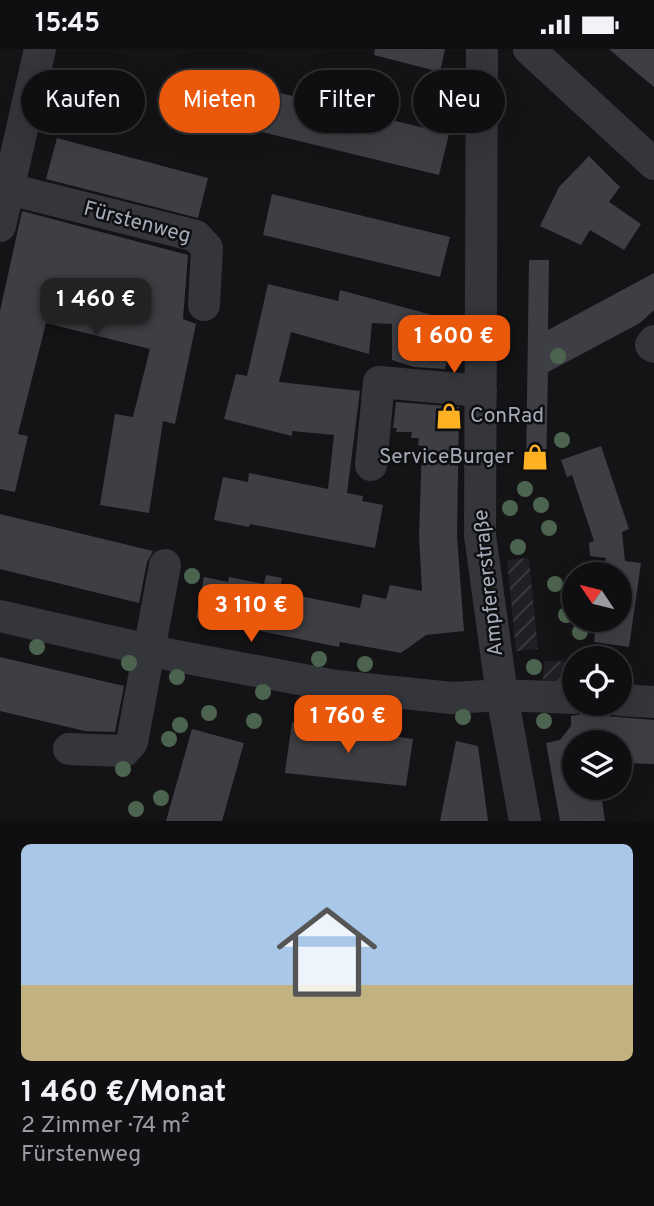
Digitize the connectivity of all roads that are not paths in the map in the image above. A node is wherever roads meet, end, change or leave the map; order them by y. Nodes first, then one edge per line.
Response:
1 (40, 49) edge
2 (482, 49) edge
3 (529, 49) edge
4 (654, 165) edge
5 (9, 189) junction
6 (0, 226) edge
7 (204, 305) dead end
8 (654, 341) edge
9 (654, 347) edge
10 (481, 391) junction
11 (372, 465) dead end
12 (165, 565) dead end
13 (0, 615) edge
14 (148, 650) junction
15 (502, 695) junction
16 (562, 698) edge
17 (632, 701) edge
18 (654, 702) edge
19 (69, 749) dead end
20 (525, 821) edge

1 - 5 street
2 - 10 street, Ampfererstraße
3 - 4 street
5 - 6 street
5 - 7 street, Fürstenweg
8 - 9 street
10 - 11 street
10 - 15 street, Ampfererstraße
12 - 14 street
13 - 14 street
14 - 15 street
14 - 19 street
15 - 16 street
15 - 20 street, Ampfererstraße
17 - 18 street

